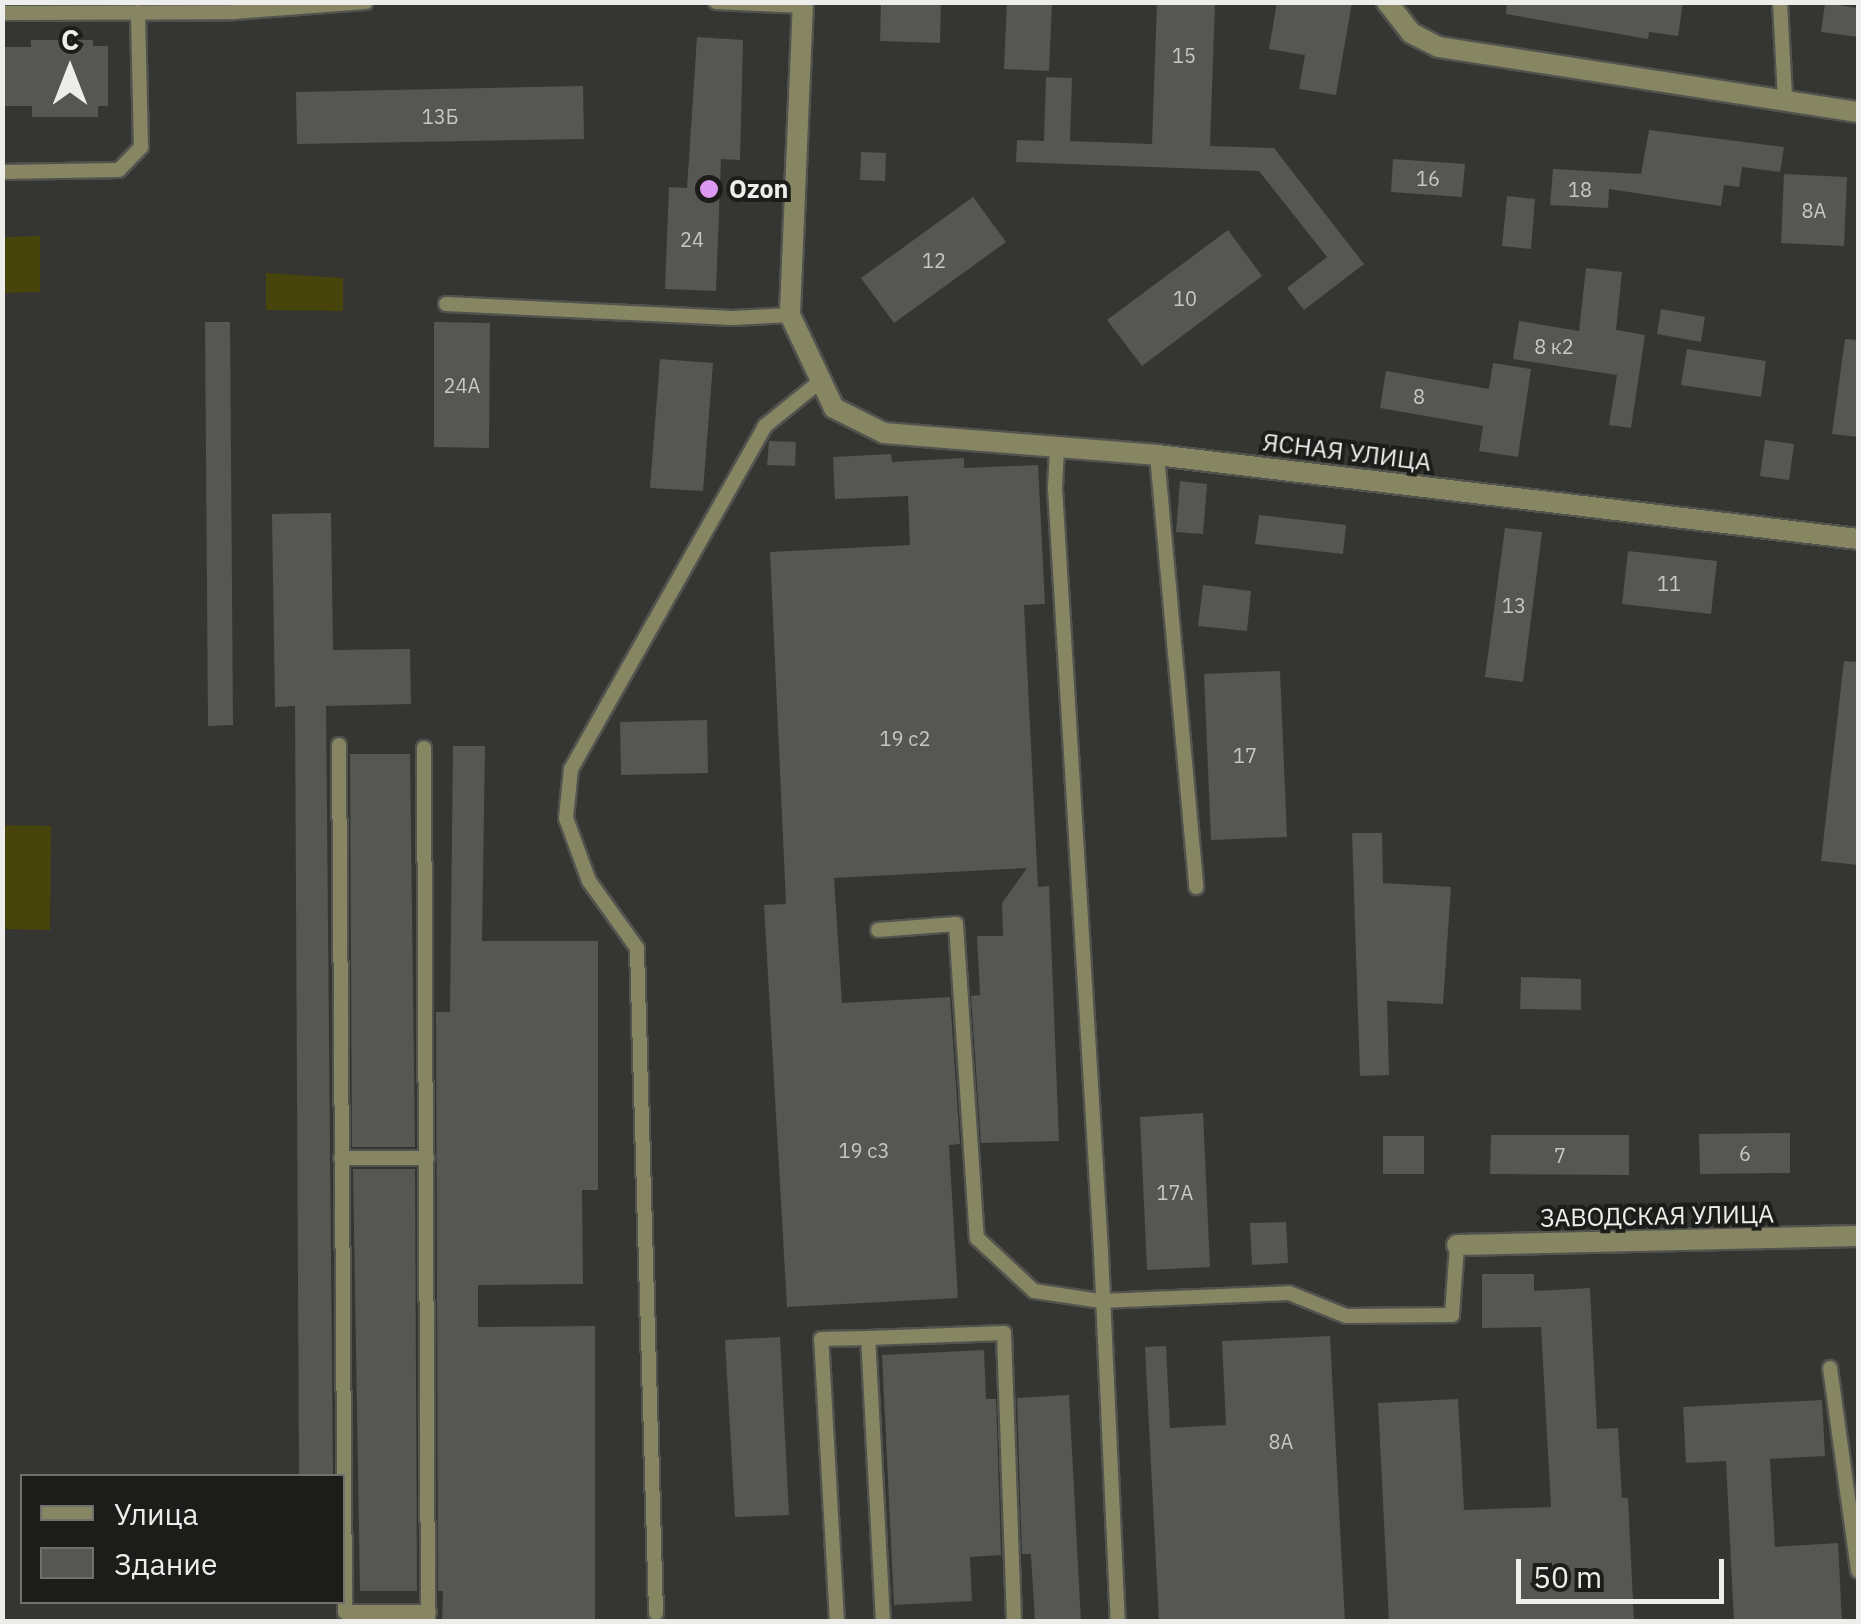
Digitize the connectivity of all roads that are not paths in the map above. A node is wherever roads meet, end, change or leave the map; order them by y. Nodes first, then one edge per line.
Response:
1 (366, 2) edge
2 (716, 2) edge
3 (1387, 2) edge
4 (1780, 2) edge
5 (802, 4) edge
6 (138, 12) junction
7 (2, 13) edge
8 (1784, 99) junction
9 (1858, 112) edge
10 (2, 172) edge
11 (446, 304) dead end
12 (790, 316) junction
13 (818, 384) junction
14 (1057, 448) junction
15 (1156, 455) junction
16 (1858, 540) edge
17 (339, 745) dead end
18 (424, 748) dead end
19 (1196, 887) dead end
20 (878, 930) dead end
21 (341, 1158) junction
22 (427, 1158) junction
23 (1858, 1236) edge
24 (1457, 1245) joint
25 (1102, 1302) junction
26 (868, 1338) junction
27 (1830, 1368) dead end
28 (344, 1474) edge
29 (345, 1521) edge
30 (1858, 1571) edge
31 (656, 1613) dead end
32 (429, 1617) edge
33 (836, 1622) edge
34 (883, 1622) edge
35 (1014, 1622) edge
36 (1118, 1622) edge

1 - 6 lane
2 - 5 lane
3 - 8 street
4 - 8 lane
5 - 12 street
6 - 7 lane
6 - 10 lane
8 - 9 street
11 - 12 lane
12 - 13 street
13 - 14 street, ЯСНАЯ УЛИЦА
13 - 31 lane
14 - 15 street, ЯСНАЯ УЛИЦА
14 - 25 lane
15 - 16 street, ЯСНАЯ УЛИЦА
15 - 19 lane
17 - 21 lane
18 - 22 lane
20 - 25 lane
21 - 22 lane
21 - 28 lane
22 - 32 lane
23 - 24 street, ЗАВОДСКАЯ УЛИЦА
24 - 25 lane
25 - 36 lane
26 - 33 lane
26 - 34 lane
26 - 35 lane
27 - 30 lane
29 - 32 lane

